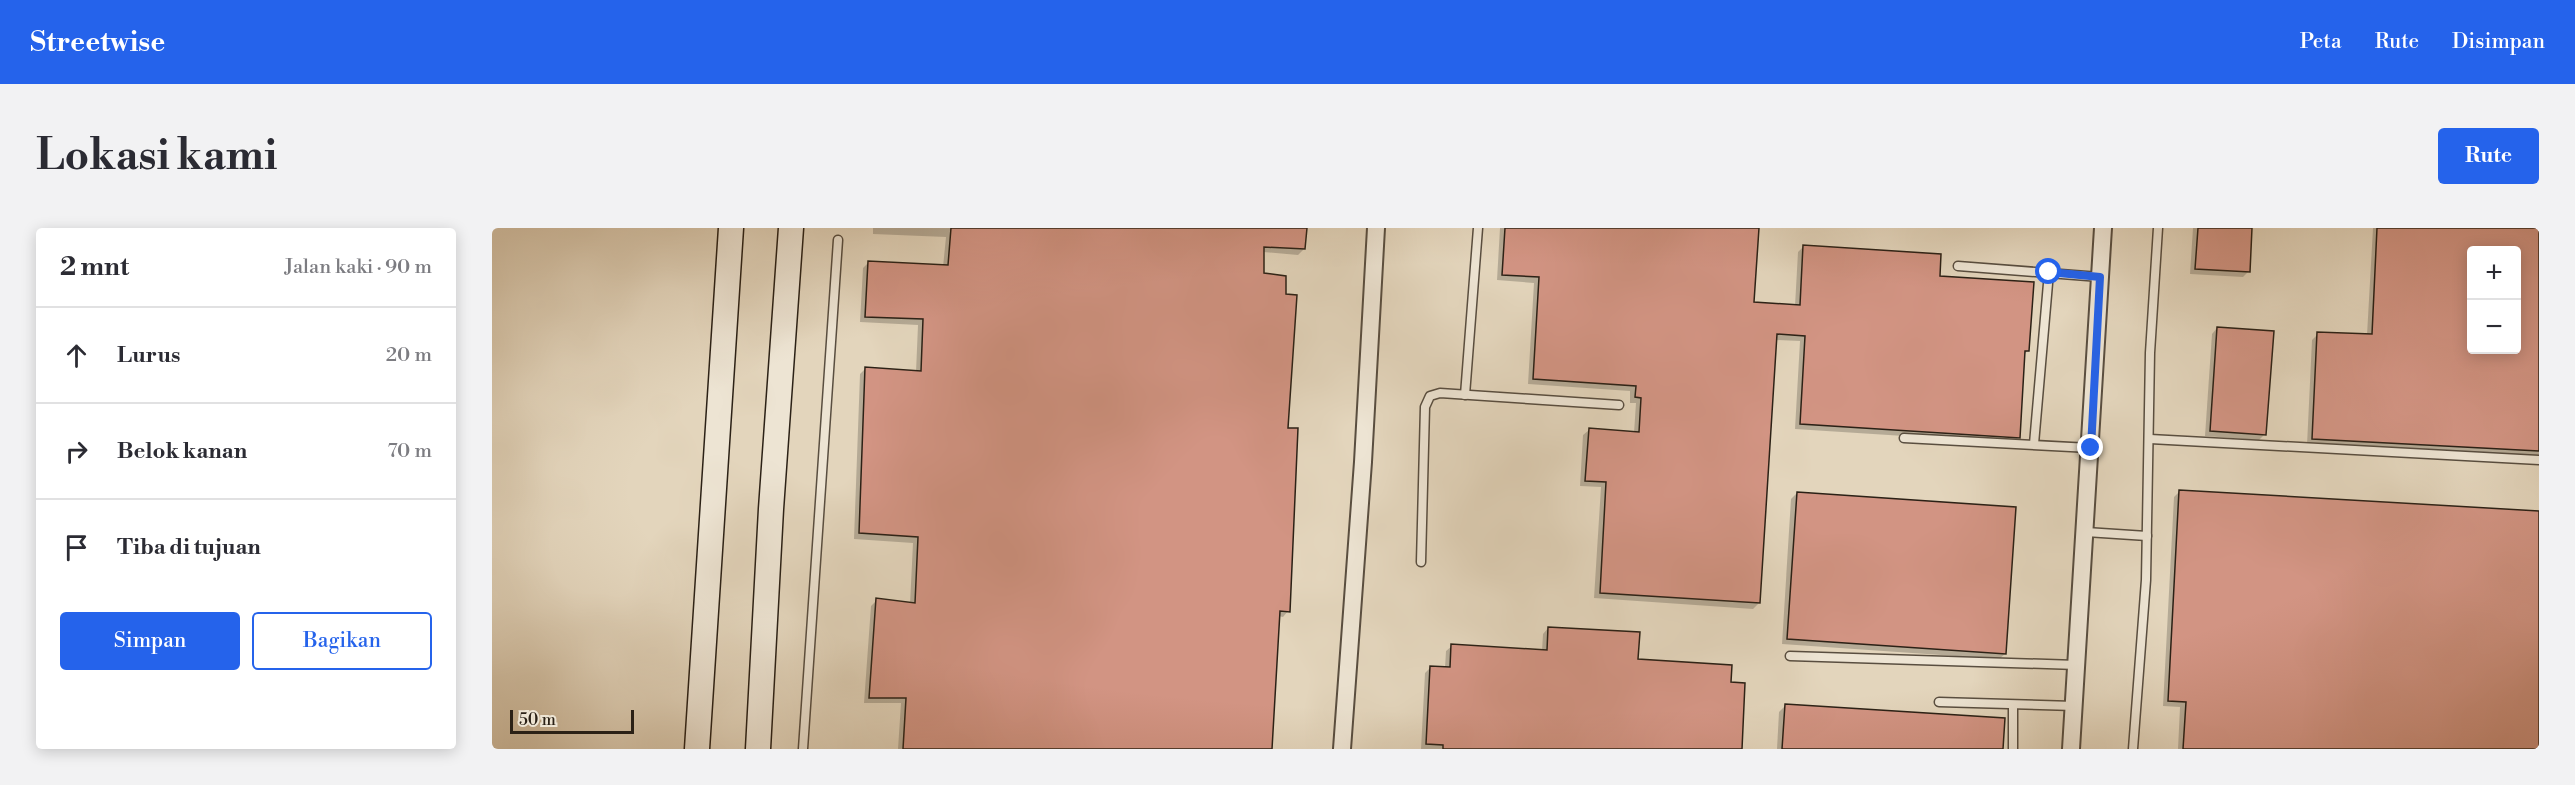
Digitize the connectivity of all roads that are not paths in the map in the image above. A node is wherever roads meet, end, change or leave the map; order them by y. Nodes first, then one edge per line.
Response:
1 (731, 228) edge
2 (791, 228) edge
3 (1376, 228) edge
4 (1478, 228) edge
5 (2103, 228) edge
6 (2158, 228) edge
7 (838, 240) dead end
8 (1958, 266) dead end
9 (2049, 272) junction
10 (2100, 277) junction
11 (1465, 395) junction
12 (1618, 405) dead end
13 (1904, 438) dead end
14 (2150, 439) junction
15 (2034, 444) junction
16 (2091, 448) junction
17 (2539, 460) edge
18 (2086, 532) junction
19 (2147, 536) junction
20 (1421, 562) dead end
21 (1790, 656) dead end
22 (2077, 665) junction
23 (1939, 702) dead end
24 (2013, 705) junction
25 (2074, 706) junction
26 (697, 749) edge
27 (758, 749) edge
28 (803, 749) edge
29 (1342, 749) edge
30 (2013, 749) edge
31 (2071, 749) edge
32 (2133, 749) edge

1 - 26 street
2 - 27 street
3 - 29 street
4 - 11 lane
5 - 10 street
6 - 14 lane
7 - 28 lane
8 - 9 lane
9 - 10 lane
9 - 15 lane
10 - 16 street
11 - 12 lane
11 - 20 lane
13 - 15 lane
14 - 17 lane
14 - 19 lane
15 - 16 lane
16 - 18 street
18 - 19 lane
18 - 22 street
19 - 32 lane
21 - 22 lane
22 - 25 street
23 - 24 lane
24 - 25 lane
24 - 30 lane
25 - 31 street

